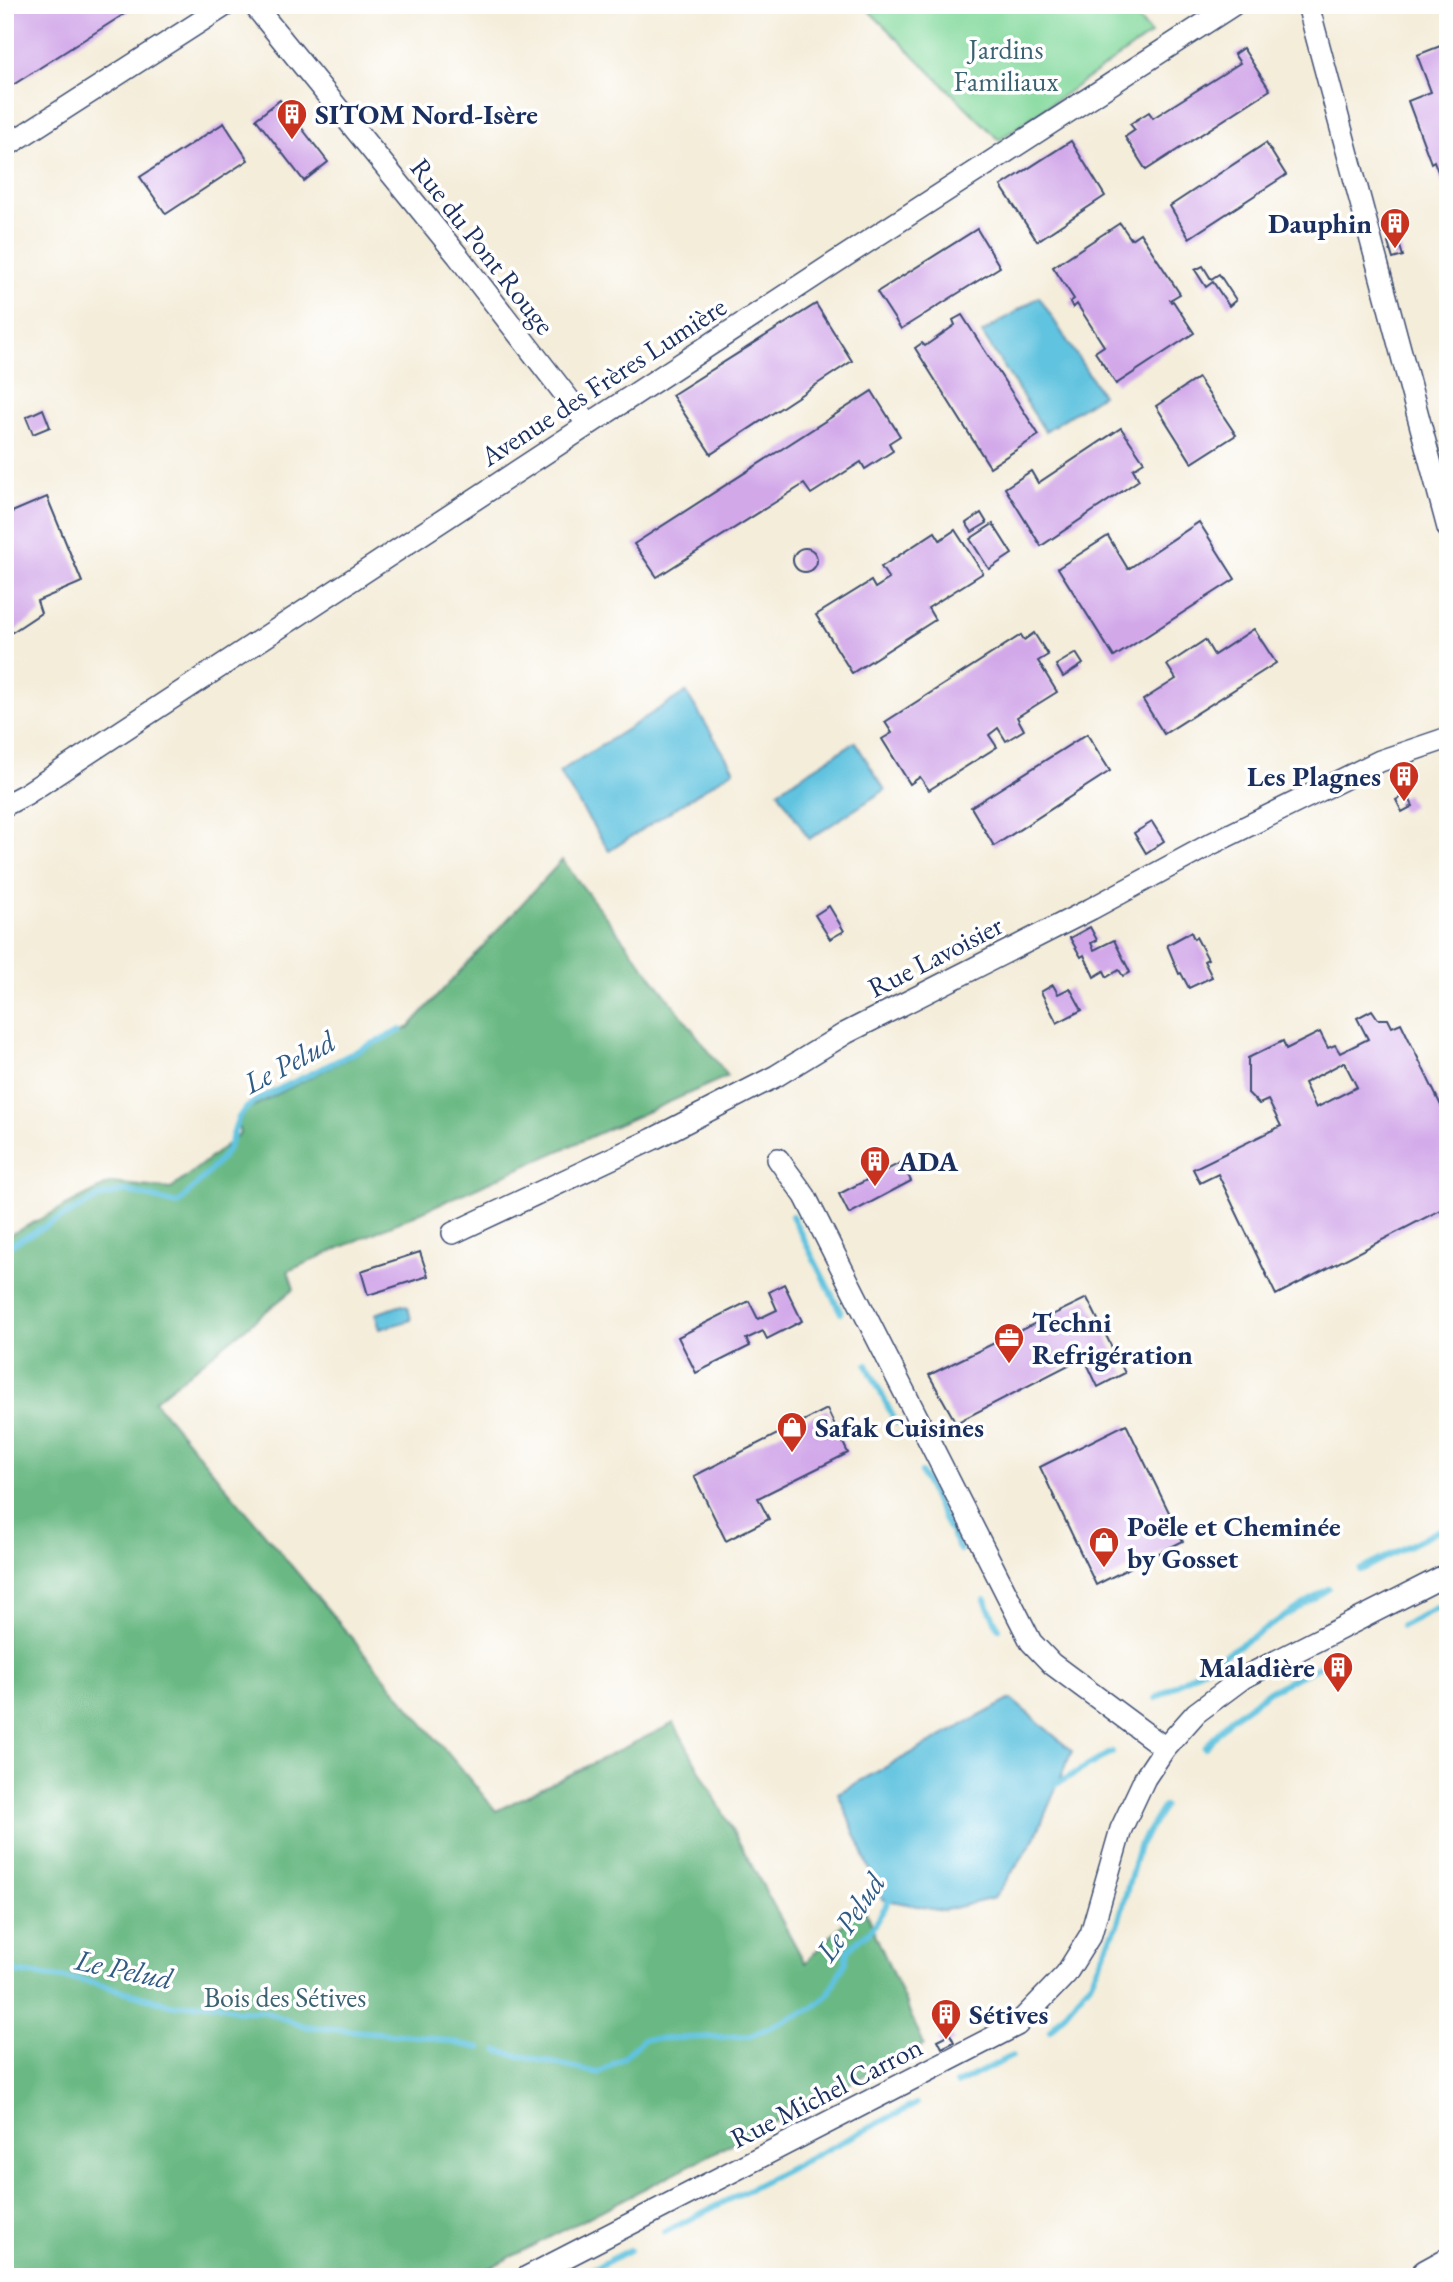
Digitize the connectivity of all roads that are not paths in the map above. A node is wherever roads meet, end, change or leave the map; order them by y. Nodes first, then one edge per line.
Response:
1 (226, 5) edge
2 (254, 5) edge
3 (1233, 5) edge
4 (1308, 5) edge
5 (5, 147) edge
6 (588, 424) junction
7 (1448, 528) edge
8 (1448, 738) edge
9 (5, 805) edge
10 (778, 1159) dead end
11 (453, 1233) dead end
12 (1448, 1574) edge
13 (1165, 1748) junction
14 (1448, 2266) edge
15 (527, 2277) edge
16 (1428, 2277) edge

1 - 5 street
2 - 6 street, Rue du Pont Rouge
3 - 6 street, Avenue des Frères Lumière
4 - 7 street
6 - 9 street, Avenue des Frères Lumière
8 - 11 street, Rue Lavoisier
10 - 13 street
12 - 13 street, Rue Michel Carron
13 - 15 street, Rue Michel Carron
14 - 16 main road

